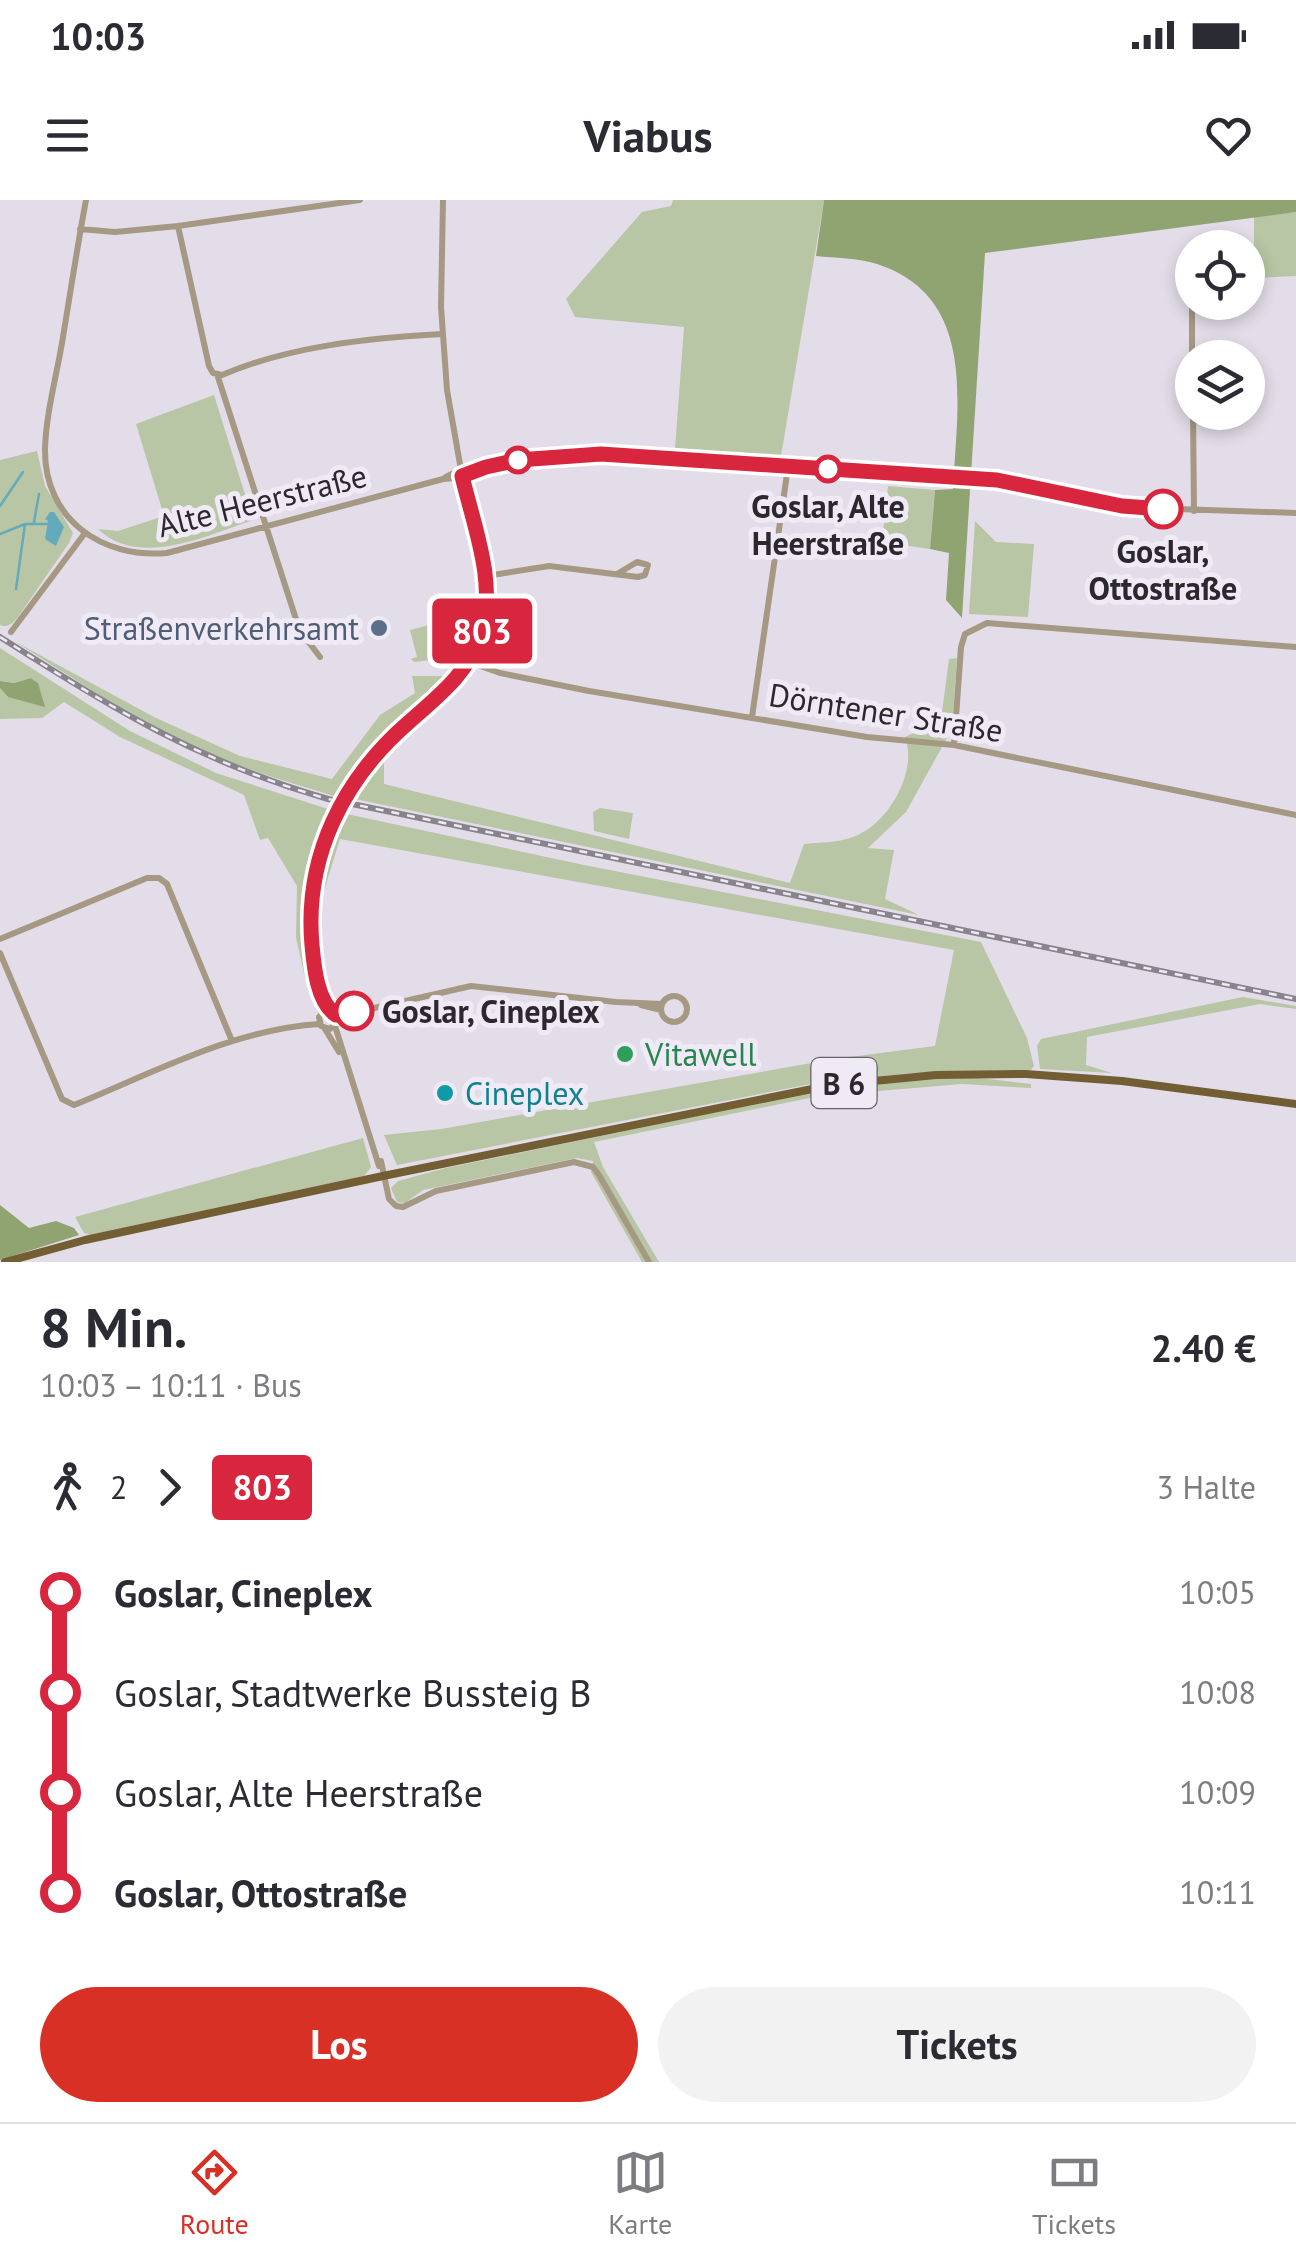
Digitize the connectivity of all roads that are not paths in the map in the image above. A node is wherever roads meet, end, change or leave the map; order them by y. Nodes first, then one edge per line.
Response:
1 (86, 200) edge
2 (360, 200) edge
3 (443, 200) edge
4 (178, 226) junction
5 (80, 229) junction
6 (442, 334) junction
7 (215, 374) junction
8 (1193, 430) edge
9 (788, 467) junction
10 (461, 473) junction
11 (1194, 511) junction
12 (1296, 513) edge
13 (267, 528) junction
14 (86, 534) junction
15 (616, 574) dead end
16 (486, 576) junction
17 (12, 632) dead end
18 (1296, 646) edge
19 (320, 657) dead end
20 (469, 662) junction
21 (752, 717) junction
22 (954, 746) junction
23 (1296, 815) edge
24 (0, 939) edge
25 (0, 954) edge
26 (662, 1007) dead end
27 (328, 1019) junction
28 (232, 1041) junction
29 (1296, 1104) edge
30 (376, 1152) junction
31 (381, 1161) junction
32 (407, 1171) junction
33 (384, 1176) junction
34 (6, 1262) edge
35 (649, 1262) edge

1 - 5 street, Alte Heerstraße
2 - 4 street
3 - 6 street
4 - 5 street
4 - 7 street
5 - 14 street, Alte Heerstraße
6 - 7 street
6 - 10 street
7 - 13 street
8 - 11 street
9 - 10 street, Alte Heerstraße
9 - 11 street, Alte Heerstraße
9 - 21 street
10 - 13 street, Alte Heerstraße
10 - 16 street
11 - 12 street, Alte Heerstraße
13 - 14 street, Alte Heerstraße
13 - 19 street
14 - 17 street
15 - 16 street
16 - 20 street
18 - 22 street
20 - 21 street, Dörntener Straße
20 - 27 street, bridge
21 - 22 street, Dörntener Straße
22 - 23 street, Dörntener Straße
24 - 28 street
25 - 28 street
26 - 27 street
27 - 28 street
27 - 30 street
29 - 32 main road, B 6
30 - 31 street
30 - 33 street
31 - 32 street
31 - 33 street
32 - 33 main road, B 6
33 - 34 main road, B 6
33 - 35 street

